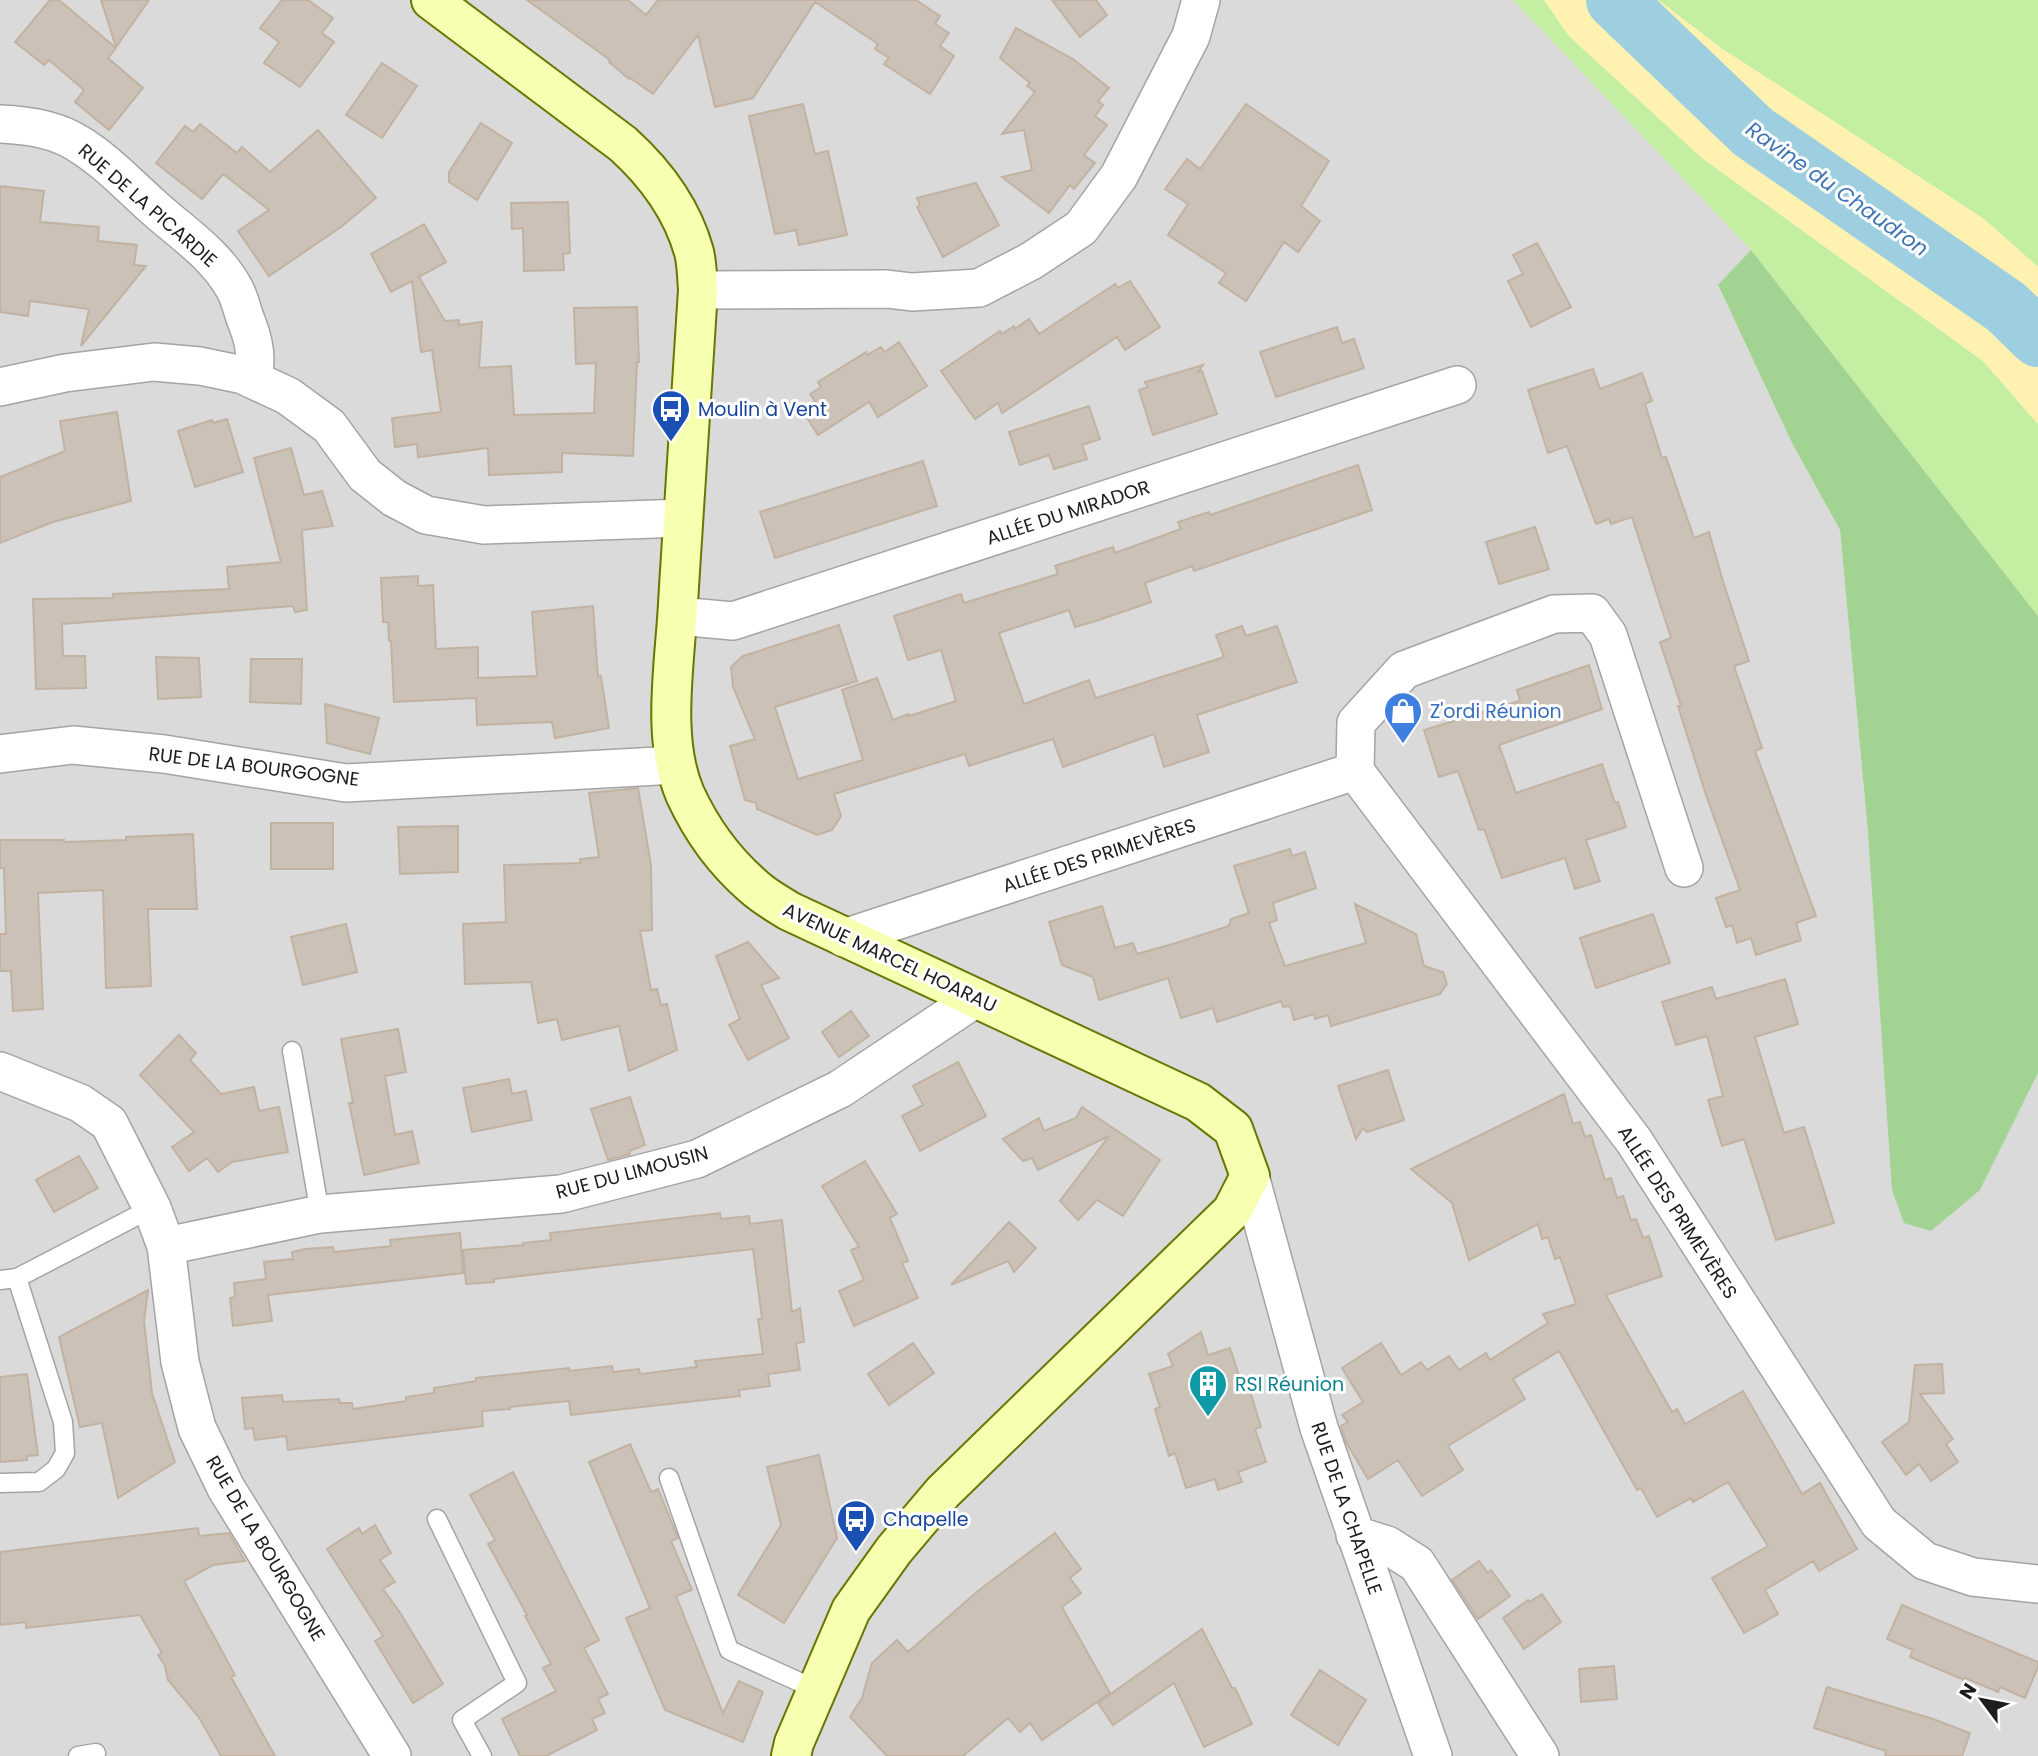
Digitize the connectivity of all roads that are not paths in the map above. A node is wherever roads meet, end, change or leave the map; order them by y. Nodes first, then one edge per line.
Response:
1 (431, 0) edge
2 (1201, 0) edge
3 (0, 124) edge
4 (698, 290) junction
5 (251, 379) junction
6 (1457, 385) dead end
7 (0, 387) edge
8 (683, 518) junction
9 (678, 616) junction
10 (0, 754) edge
11 (676, 765) junction
12 (1354, 771) junction
13 (1684, 868) dead end
14 (844, 938) junction
15 (976, 998) junction
16 (292, 1051) dead end
17 (0, 1071) edge
18 (1251, 1176) junction
19 (152, 1209) junction
20 (320, 1214) junction
21 (166, 1247) junction
22 (8, 1279) edge
23 (669, 1478) dead end
24 (0, 1483) edge
25 (437, 1519) dead end
26 (1355, 1535) junction
27 (2038, 1584) edge
28 (817, 1690) junction
29 (392, 1756) edge
30 (482, 1756) edge
31 (791, 1756) edge
32 (1433, 1756) edge
33 (1540, 1756) edge

1 - 4 main road, AVENUE MARCEL HOARAU
2 - 4 street
3 - 5 street, RUE DE LA PICARDIE
4 - 8 main road, AVENUE MARCEL HOARAU
5 - 7 street
5 - 8 street
6 - 9 street, ALLÉE DU MIRADOR
8 - 9 main road, AVENUE MARCEL HOARAU
9 - 11 main road, AVENUE MARCEL HOARAU
10 - 11 street, RUE DE LA BOURGOGNE
11 - 14 main road, AVENUE MARCEL HOARAU
12 - 13 street
12 - 14 street, ALLÉE DES PRIMEVÈRES
12 - 27 street, ALLÉE DES PRIMEVÈRES
14 - 15 main road, AVENUE MARCEL HOARAU
15 - 18 main road, AVENUE MARCEL HOARAU
15 - 20 street, RUE DU LIMOUSIN
16 - 20 lane
17 - 19 street, RUE DE LA BOURGOGNE
18 - 26 street, RUE DE LA CHAPELLE
18 - 28 main road
19 - 21 street, RUE DE LA BOURGOGNE
19 - 22 lane
20 - 21 street, RUE DU LIMOUSIN
21 - 29 street, RUE DE LA BOURGOGNE
22 - 24 lane
23 - 28 lane
25 - 30 lane
26 - 32 street, RUE DE LA CHAPELLE
26 - 33 street
28 - 31 main road

